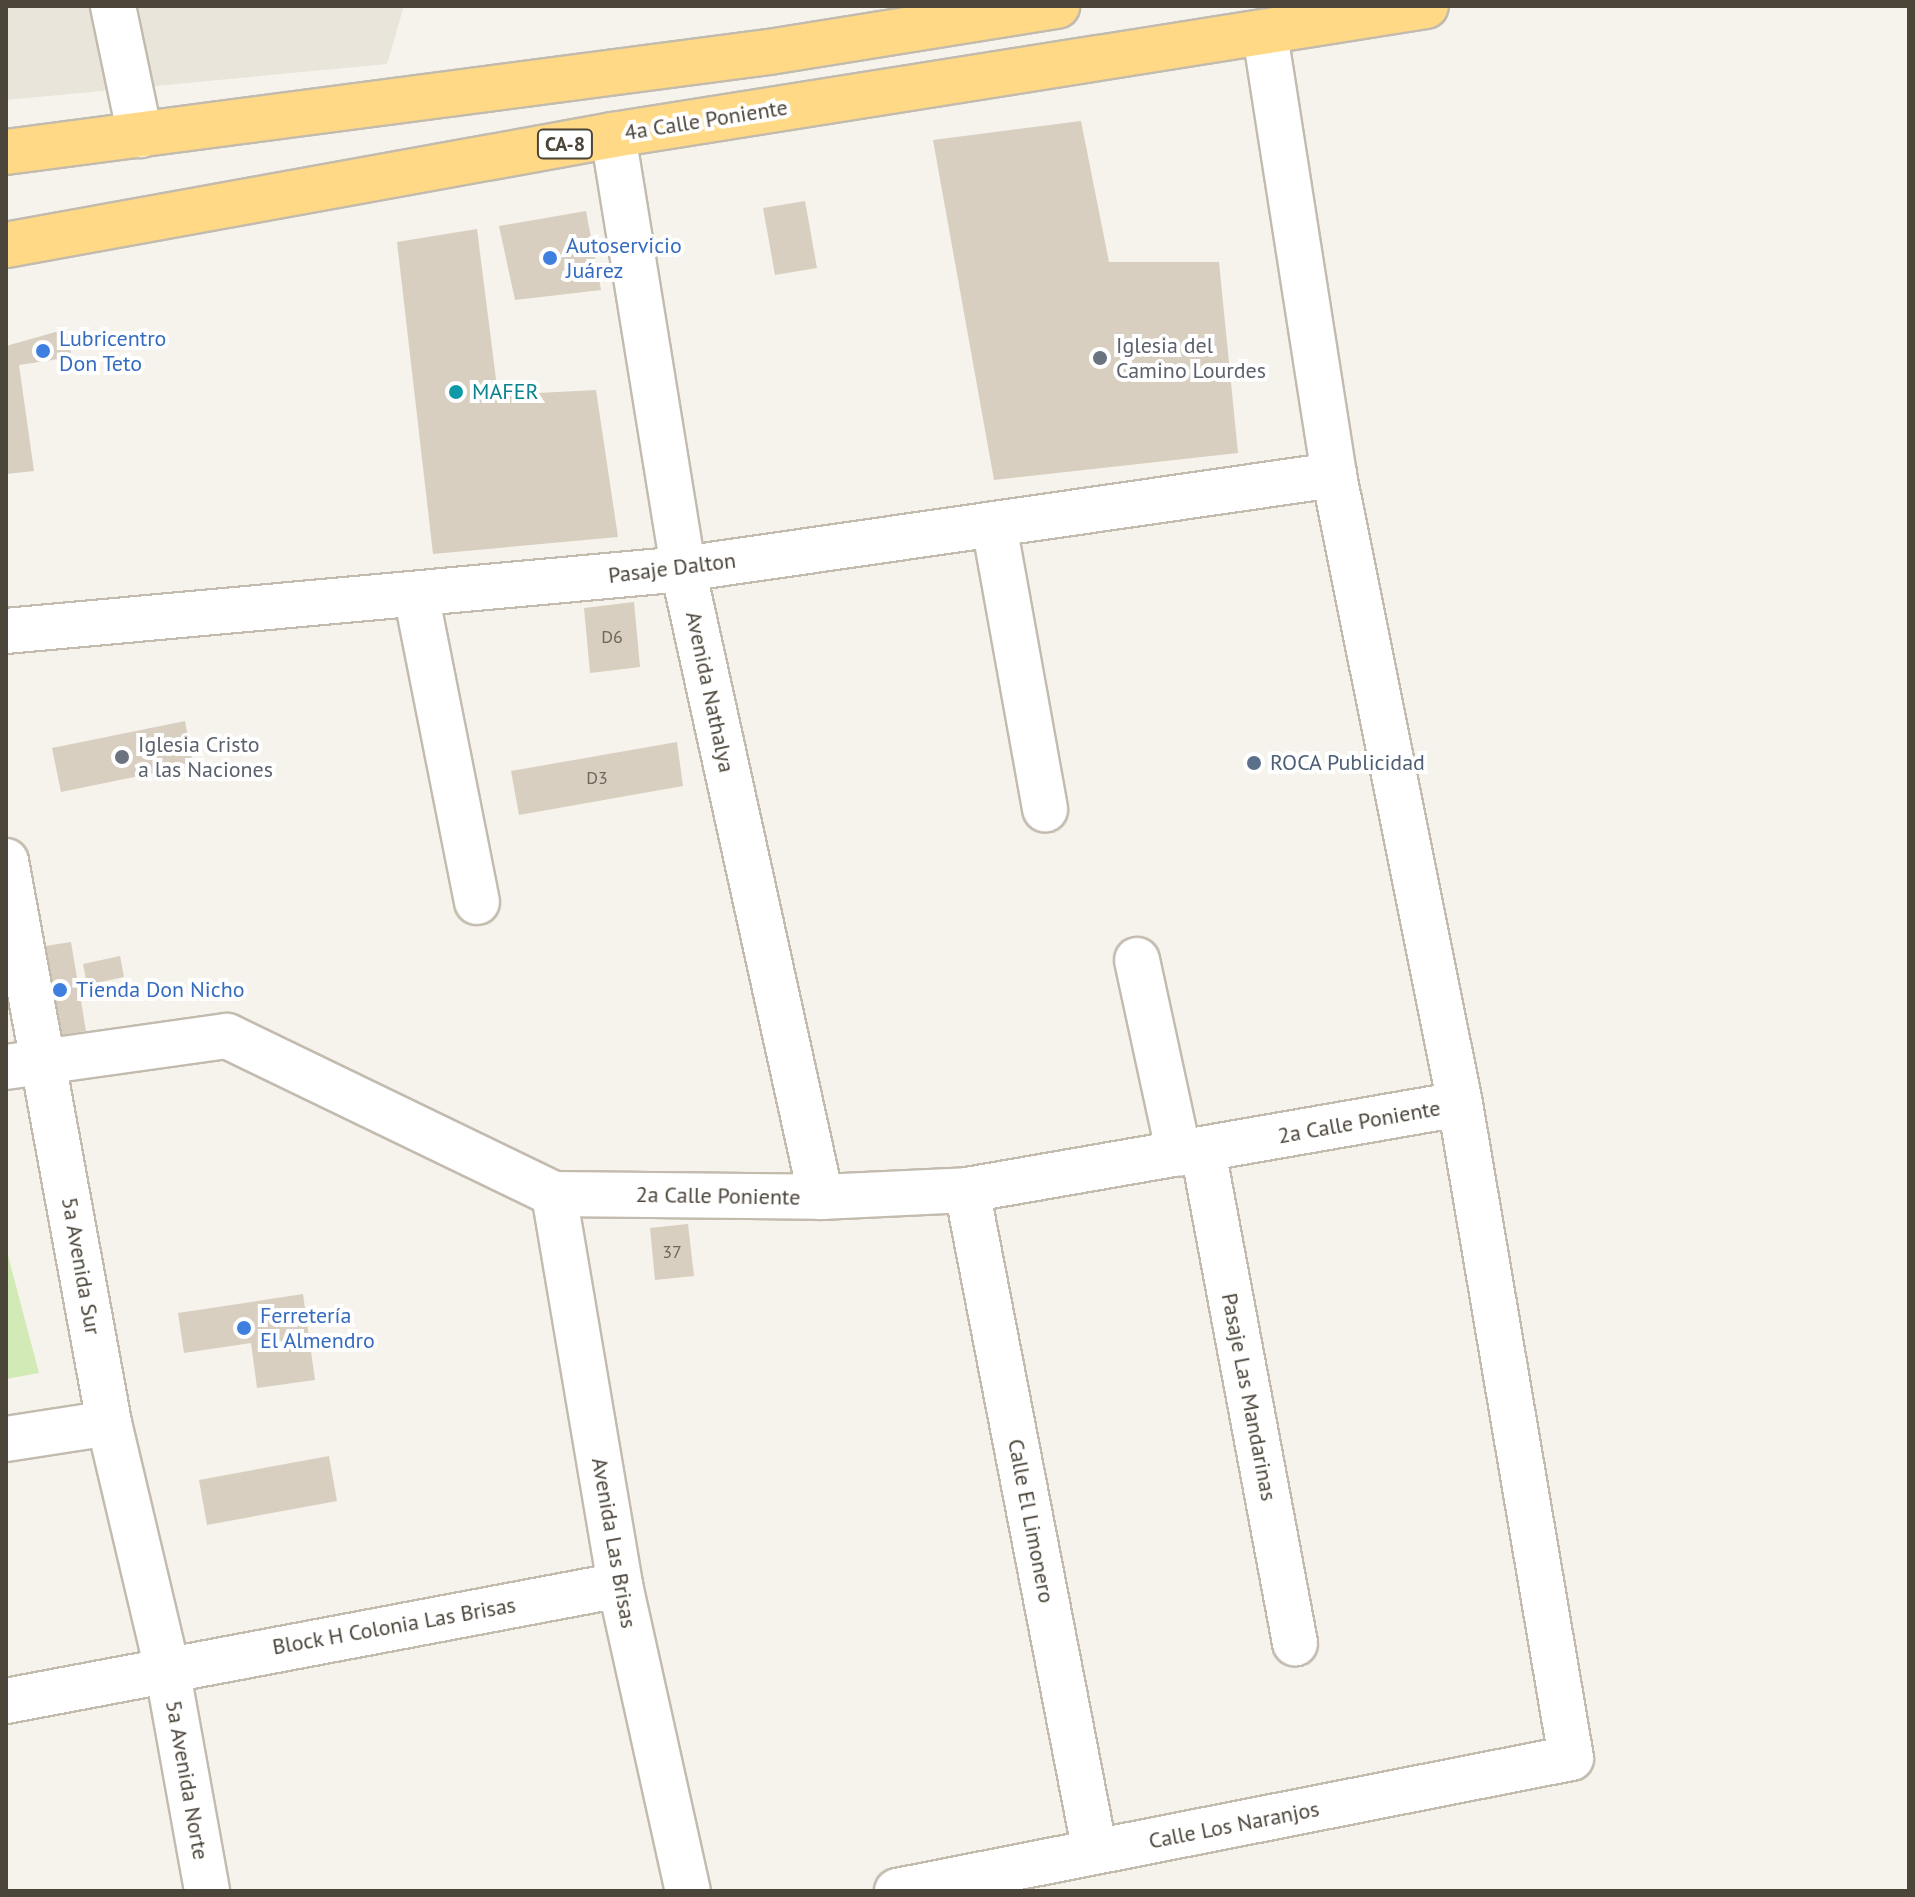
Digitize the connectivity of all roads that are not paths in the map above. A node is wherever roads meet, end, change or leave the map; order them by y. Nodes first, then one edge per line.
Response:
1 (113, 6) edge
2 (1057, 6) edge
3 (1426, 6) edge
4 (1265, 32) junction
5 (140, 135) junction
6 (613, 135) junction
7 (6, 152) edge
8 (6, 245) edge
9 (1334, 475) junction
10 (994, 525) junction
11 (683, 569) junction
12 (416, 594) junction
13 (6, 631) edge
14 (1045, 809) dead end
15 (6, 861) edge
16 (477, 902) dead end
17 (1137, 960) dead end
18 (25, 1064) edge
19 (1460, 1104) junction
20 (1191, 1152) junction
21 (967, 1190) junction
22 (554, 1194) junction
23 (821, 1197) junction
24 (109, 1423) junction
25 (6, 1439) edge
26 (620, 1585) junction
27 (1295, 1643) dead end
28 (167, 1668) junction
29 (6, 1701) edge
30 (1095, 1852) junction
31 (207, 1891) edge
32 (688, 1891) edge
33 (897, 1891) edge

1 - 5 street
2 - 5 highway
3 - 4 highway, CA-8
4 - 6 highway, 4a Calle Poniente / CA-8
4 - 9 street
5 - 7 highway
6 - 8 highway, 4a Calle Poniente / CA-8
6 - 11 street, Avenida Nathalya
9 - 10 street, Pasaje Dalton
9 - 19 street
10 - 11 street, Pasaje Dalton
10 - 14 street
11 - 12 street, Pasaje Dalton
11 - 23 street, Avenida Nathalya
12 - 13 street, Pasaje Dalton
12 - 16 street
15 - 18 street, 5a Avenida Sur
17 - 20 street, Pasaje Las Mandarinas
18 - 22 street, 2a Calle Poniente
18 - 24 street, 5a Avenida Sur
19 - 20 street, 2a Calle Poniente
19 - 30 street, Calle Los Naranjos
20 - 21 street, 2a Calle Poniente
20 - 27 street, Pasaje Las Mandarinas
21 - 23 street, 2a Calle Poniente
21 - 30 street, Calle El Limonero
22 - 23 street, 2a Calle Poniente
22 - 26 street, Avenida Las Brisas
24 - 25 street
24 - 28 street, 5a Avenida Sur
26 - 28 street, Block H Colonia Las Brisas
26 - 32 street, Avenida Las Brisas
28 - 29 street, Block H Colonia Las Brisas
28 - 31 street, 5a Avenida Norte
30 - 33 street, Calle Los Naranjos

